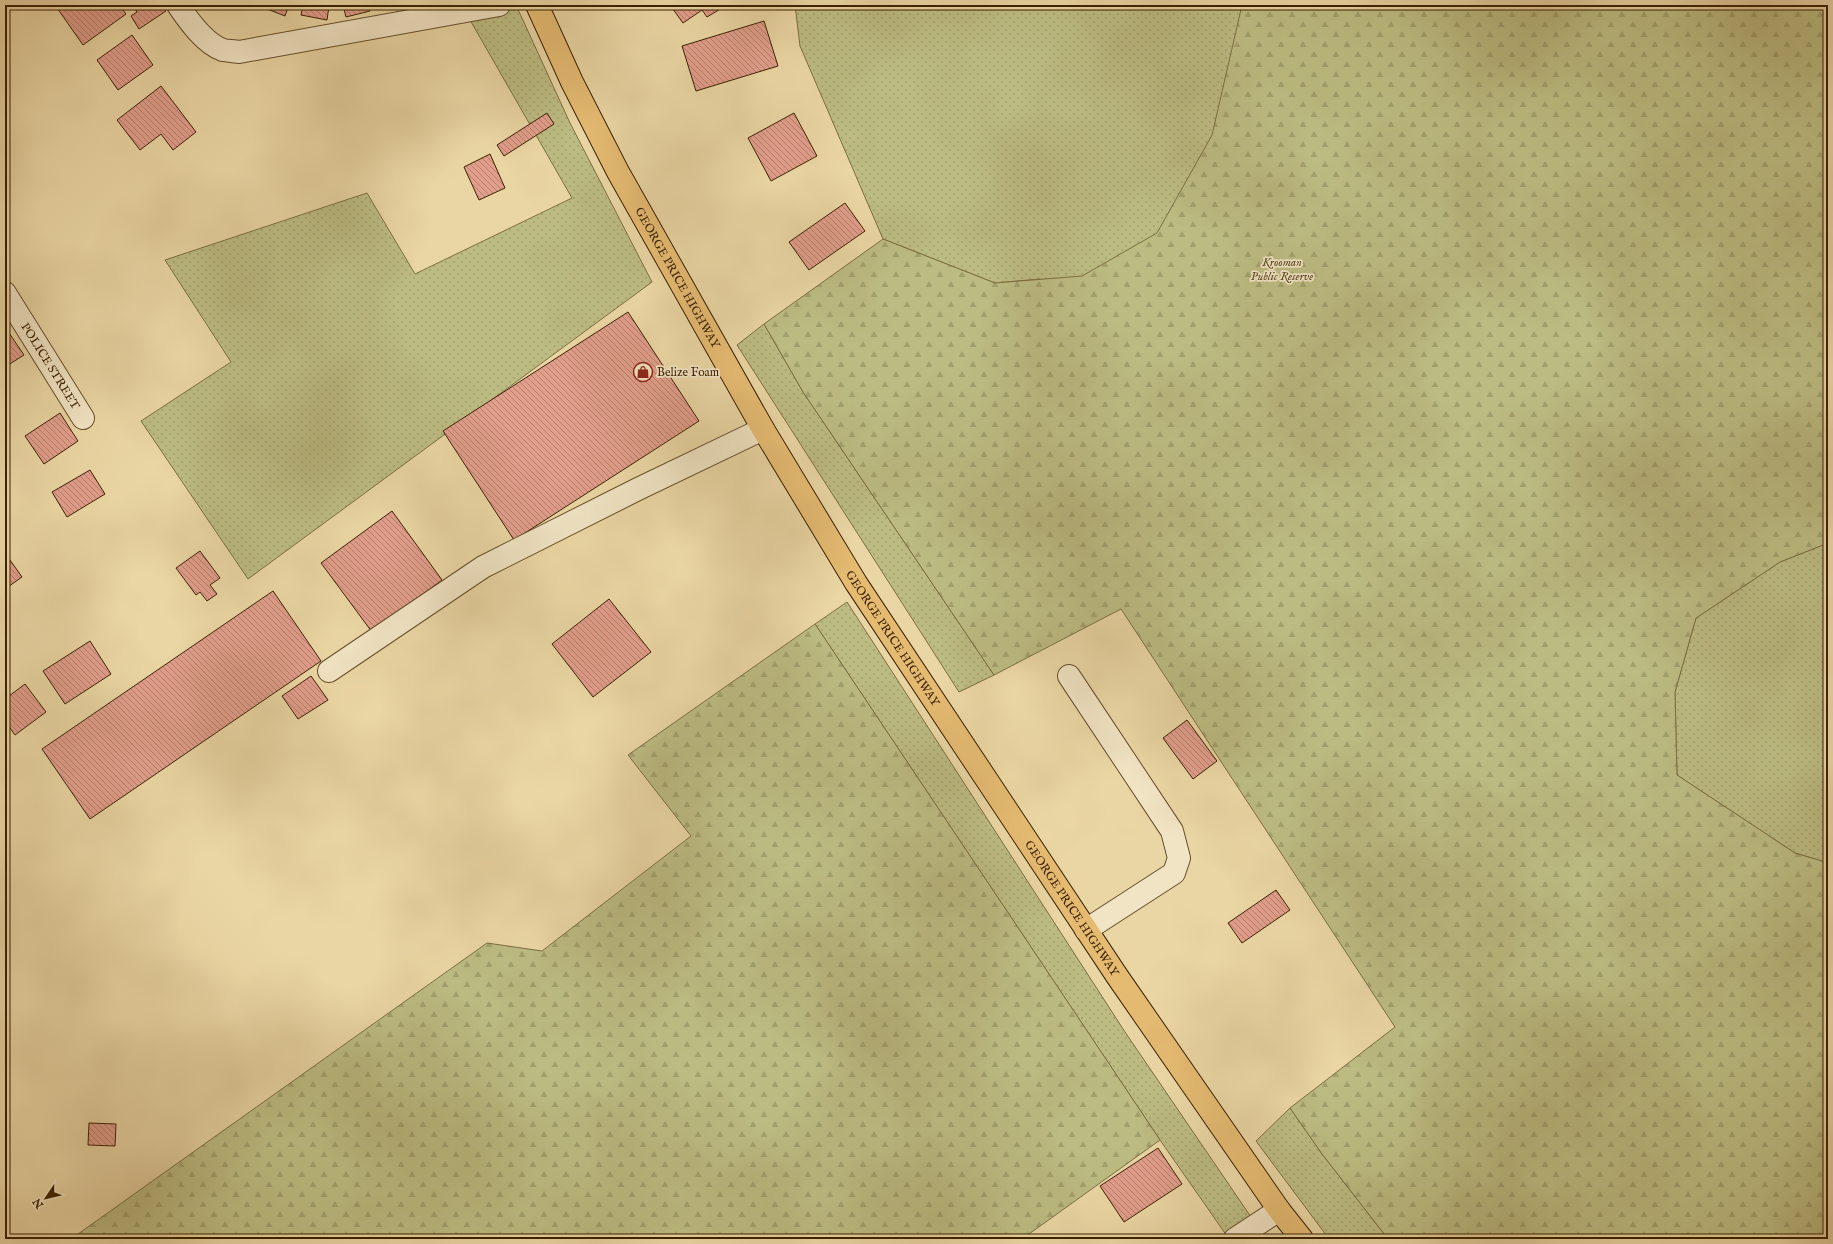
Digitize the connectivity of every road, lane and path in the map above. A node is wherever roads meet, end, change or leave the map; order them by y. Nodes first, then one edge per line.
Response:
1 (178, 5) edge
2 (499, 5) edge
3 (538, 5) edge
4 (5, 293) edge
5 (83, 418) dead end
6 (764, 429) junction
7 (329, 671) dead end
8 (1069, 676) dead end
9 (1086, 930) junction
10 (1279, 1210) junction
11 (1235, 1239) edge
12 (1302, 1239) edge

1 - 2 street
3 - 6 main road, GEORGE PRICE HIGHWAY
4 - 5 street, POLICE STREET
6 - 7 street
6 - 9 main road, GEORGE PRICE HIGHWAY
8 - 9 street
9 - 10 main road, GEORGE PRICE HIGHWAY
10 - 11 street
10 - 12 main road, GEORGE PRICE HIGHWAY

